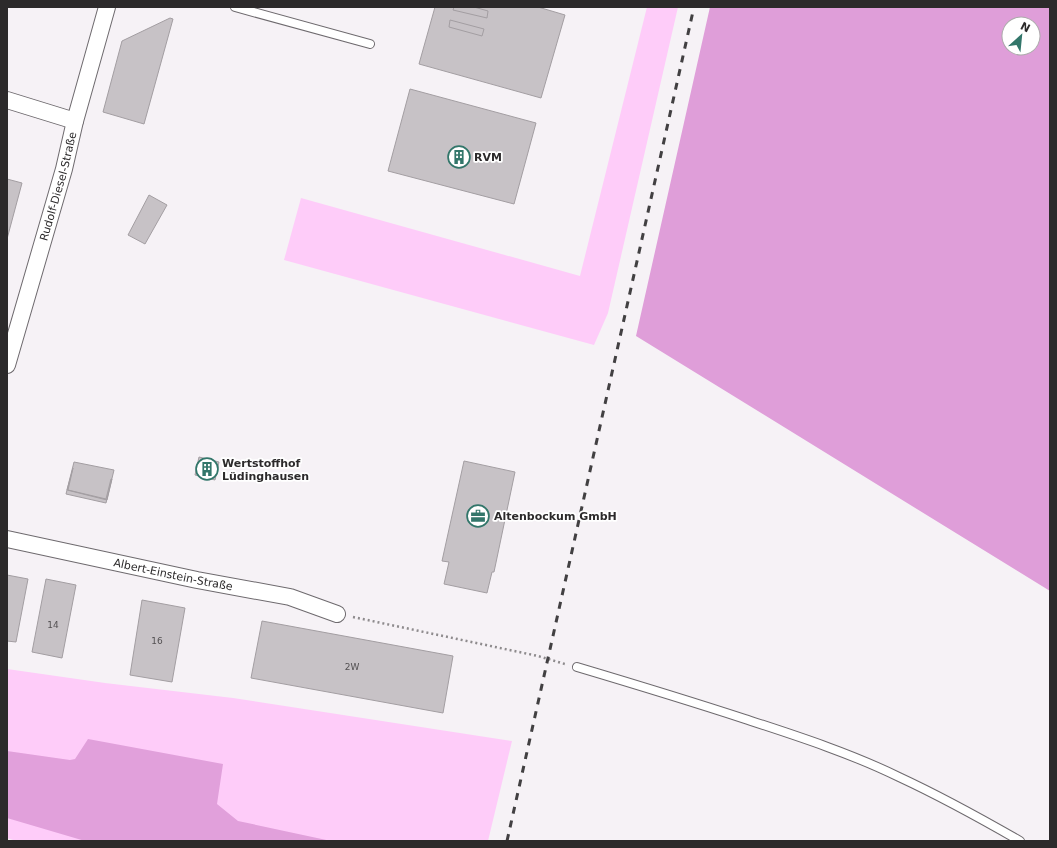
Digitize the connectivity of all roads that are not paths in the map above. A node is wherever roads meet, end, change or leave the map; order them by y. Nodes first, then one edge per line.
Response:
1 (107, 7) edge
2 (235, 7) edge
3 (370, 44) dead end
4 (7, 100) edge
5 (75, 121) junction
6 (7, 366) edge
7 (7, 539) edge
8 (337, 614) road end
9 (577, 667) road end
10 (1020, 841) edge

1 - 5 street, Rudolf-Diesel-Straße
2 - 3 lane
4 - 5 street
5 - 6 street, Rudolf-Diesel-Straße
7 - 8 street, Albert-Einstein-Straße
9 - 10 lane

